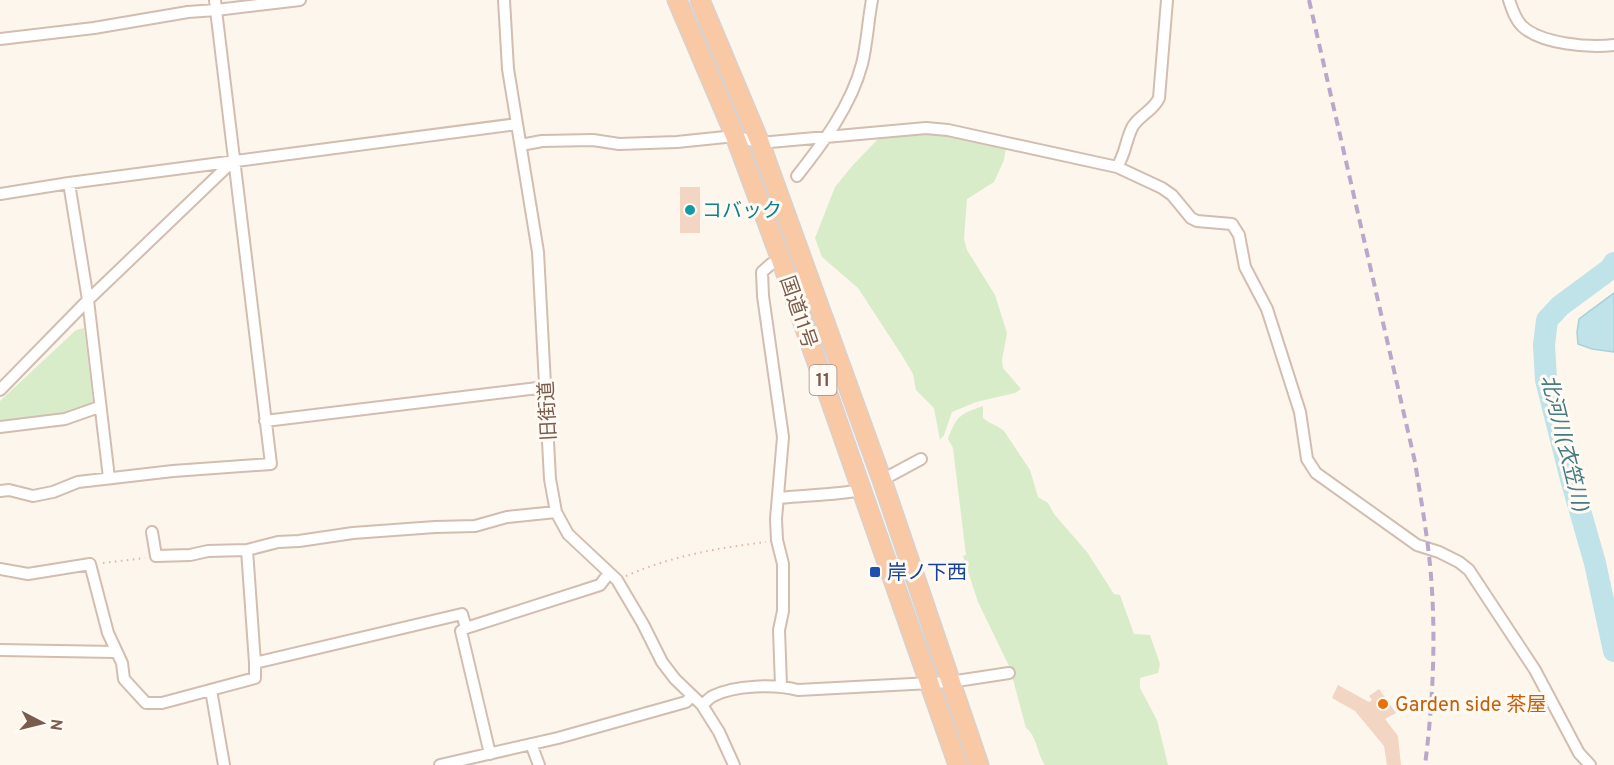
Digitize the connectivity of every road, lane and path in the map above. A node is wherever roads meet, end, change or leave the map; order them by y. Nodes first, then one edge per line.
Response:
1 (300, 0) edge
2 (504, 0) edge
3 (677, 0) edge
4 (700, 0) edge
5 (872, 0) edge
6 (1167, 0) edge
7 (1509, 0) edge
8 (215, 5) edge
9 (0, 39) edge
10 (1614, 45) edge
11 (517, 124) junction
12 (735, 136) junction
13 (828, 136) junction
14 (760, 143) junction
15 (521, 145) junction
16 (233, 161) junction
17 (1117, 167) junction
18 (797, 176) dead end
19 (69, 183) junction
20 (0, 194) edge
21 (781, 260) junction
22 (88, 300) junction
23 (546, 387) junction
24 (0, 390) edge
25 (99, 407) junction
26 (265, 421) junction
27 (0, 427) edge
28 (921, 459) dead end
29 (109, 478) junction
30 (882, 480) junction
31 (0, 490) edge
32 (862, 490) junction
33 (779, 498) junction
34 (556, 512) junction
35 (152, 532) dead end
36 (777, 540) junction
37 (247, 550) junction
38 (156, 556) junction
39 (90, 564) junction
40 (0, 569) edge
41 (613, 577) junction
42 (466, 628) junction
43 (0, 650) edge
44 (115, 652) junction
45 (255, 663) junction
46 (1009, 673) dead end
47 (950, 682) junction
48 (930, 683) junction
49 (780, 685) junction
50 (211, 690) junction
51 (692, 696) junction
52 (702, 705) junction
53 (531, 744) junction
54 (490, 754) junction
55 (224, 765) edge
56 (440, 765) edge
57 (539, 765) edge
58 (734, 765) edge
59 (958, 765) edge
60 (979, 765) edge
61 (1590, 765) edge

1 - 8 street
2 - 11 street, 旧街道
3 - 12 highway, 国道11号 / 11
4 - 14 highway, 国道11号 / 11
5 - 13 street
6 - 17 street
7 - 10 street
8 - 9 street
8 - 16 street
11 - 15 street, 旧街道
11 - 16 street
12 - 14 street
12 - 15 street
12 - 21 highway, 国道11号 / 11
13 - 14 street
13 - 17 street
13 - 18 street
14 - 30 highway, 国道11号 / 11
15 - 23 street, 旧街道
16 - 19 street
16 - 22 street
16 - 26 street
17 - 61 street
19 - 20 street
19 - 22 street
21 - 32 highway, 国道11号 / 11
21 - 33 street
22 - 24 street
22 - 25 street
23 - 26 street
23 - 34 street, 旧街道
25 - 27 street
25 - 29 street
26 - 29 street
28 - 30 street
29 - 31 street
30 - 47 highway, 国道11号 / 11
32 - 33 street
32 - 48 highway, 国道11号 / 11
33 - 36 street
34 - 37 street
34 - 41 street, 旧街道
35 - 38 street
36 - 41 path
36 - 49 street
37 - 38 street
37 - 45 street
38 - 39 path
39 - 40 street
39 - 44 street
41 - 42 street
41 - 51 street, 旧街道
42 - 45 street
42 - 54 street
43 - 44 street
44 - 50 street
45 - 50 street
46 - 47 street
47 - 48 street
47 - 60 highway, 国道11号 / 11
48 - 49 street
48 - 59 highway, 国道11号 / 11
49 - 52 street
50 - 55 street
51 - 52 street, 旧街道
51 - 53 street
52 - 58 street, 旧街道
53 - 54 street
53 - 57 street
54 - 56 street

